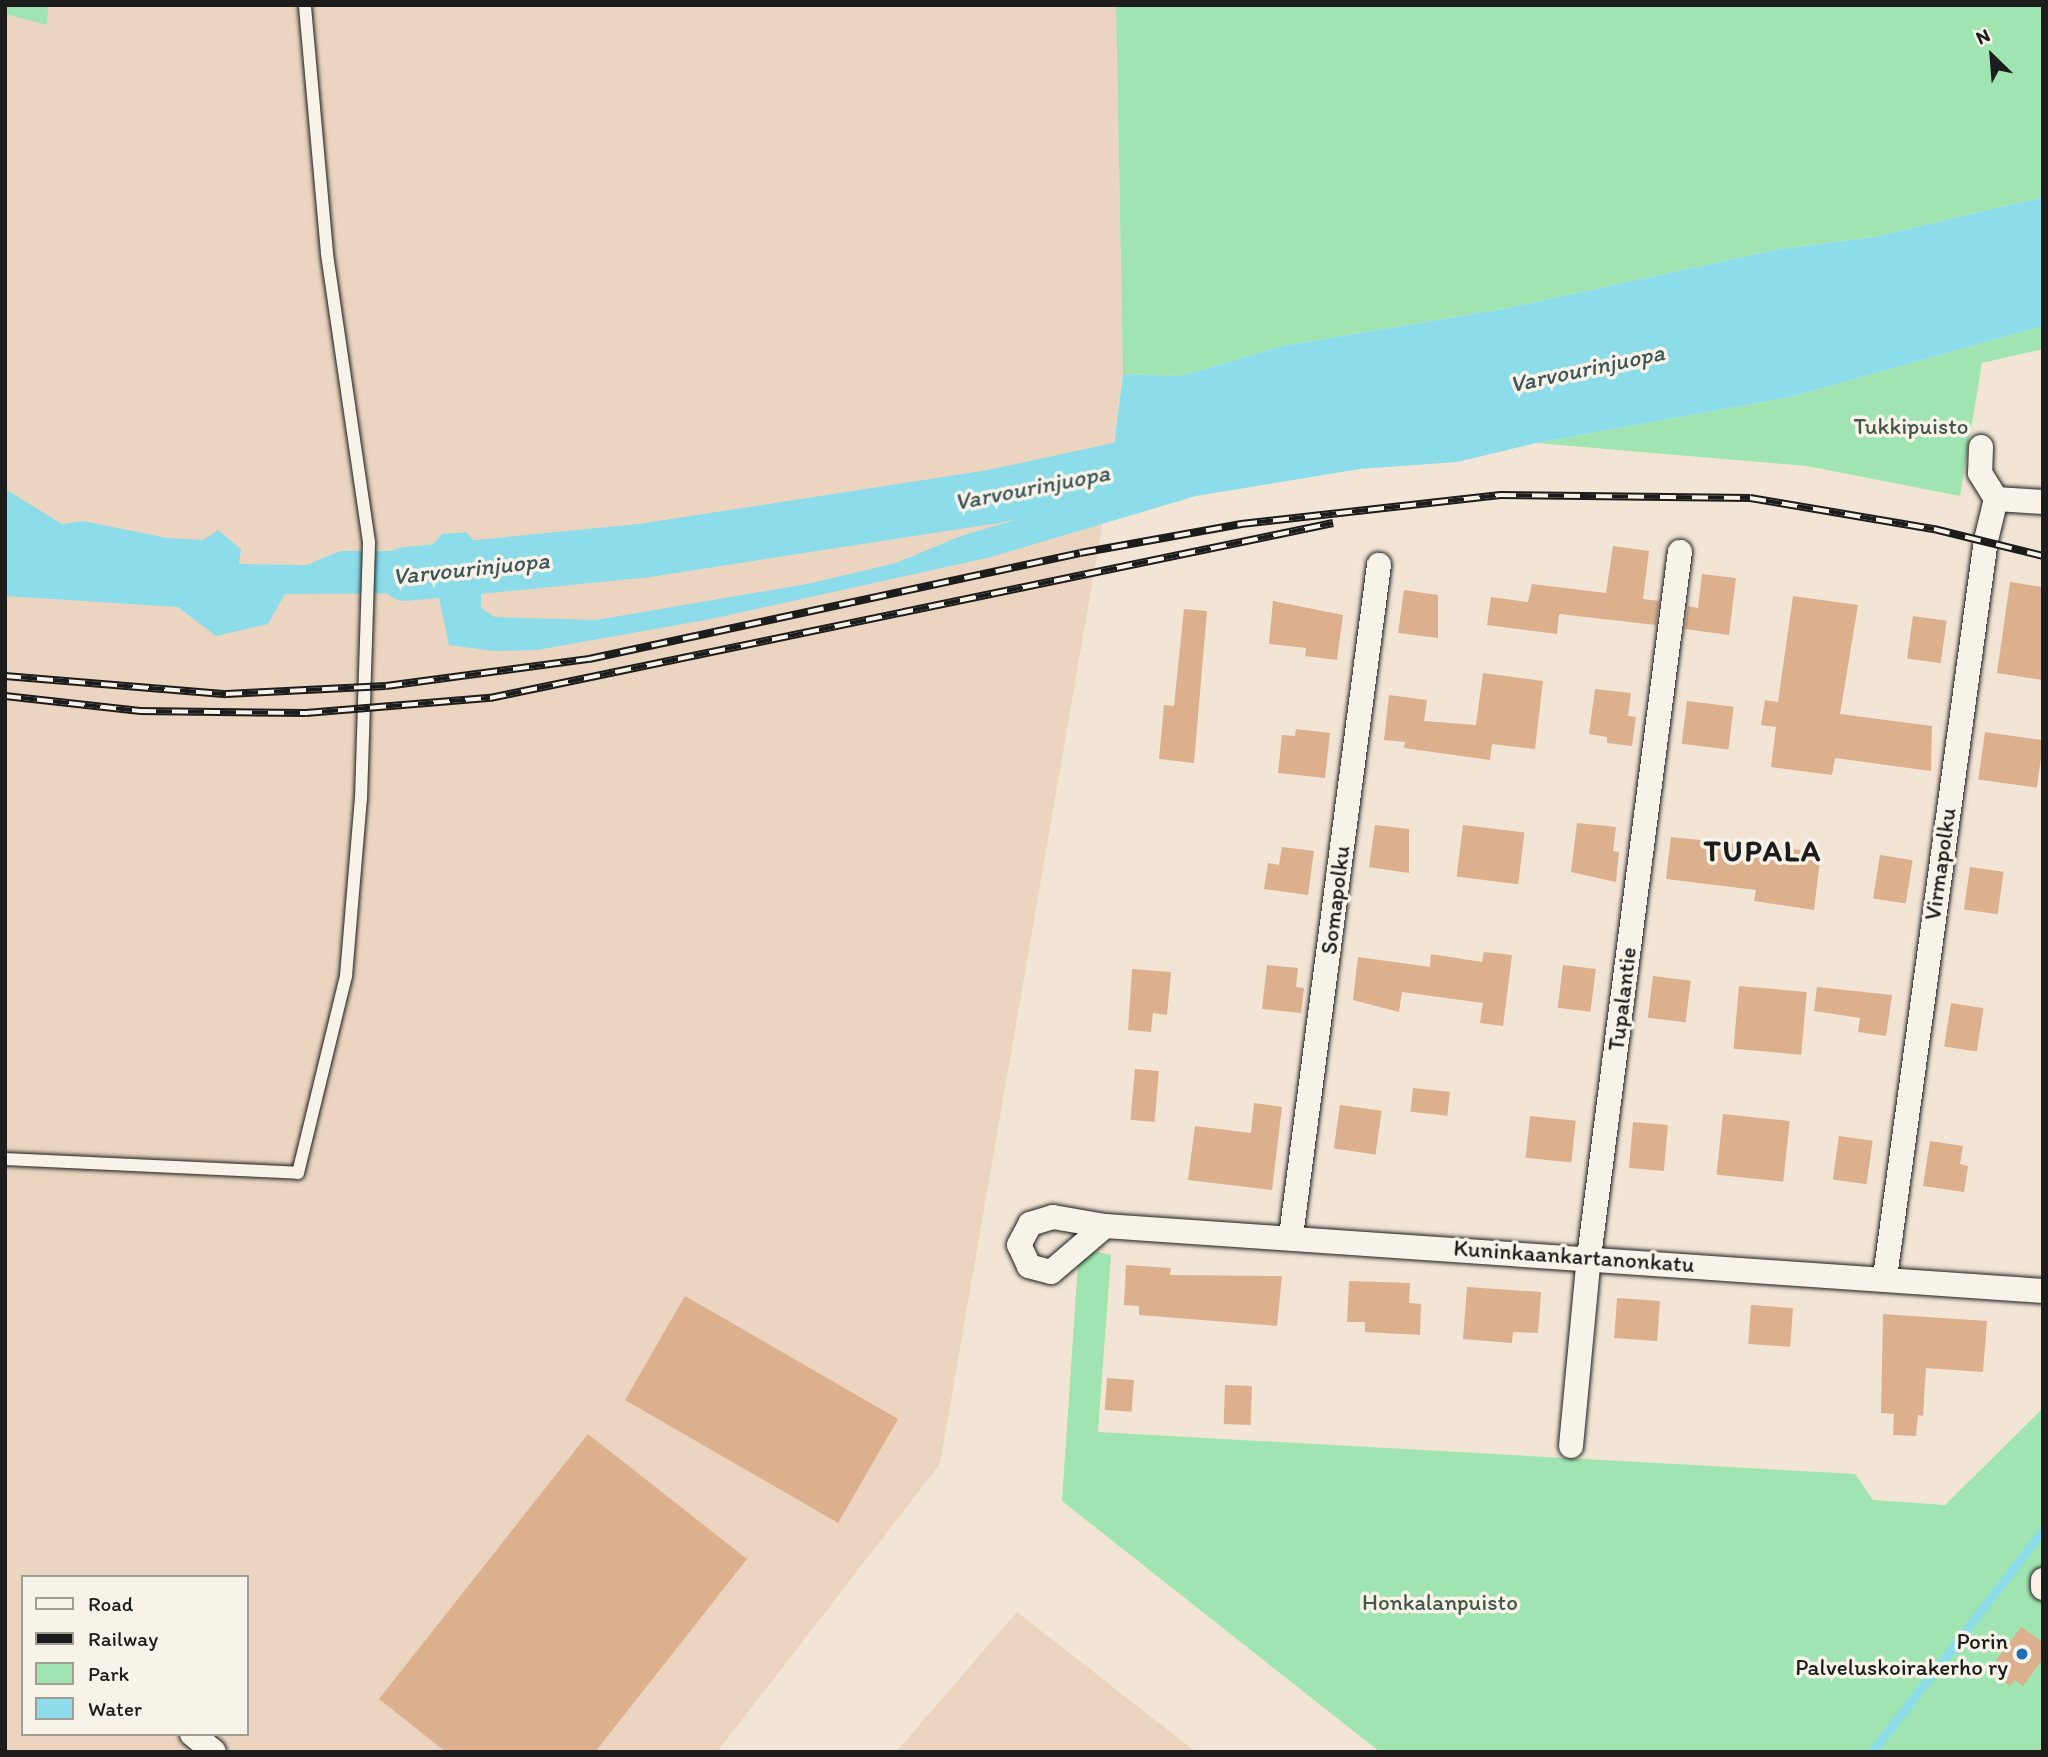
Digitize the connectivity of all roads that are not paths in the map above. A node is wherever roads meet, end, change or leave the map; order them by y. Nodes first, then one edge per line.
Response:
1 (305, 5) edge
2 (1981, 447) dead end
3 (1996, 499) junction
4 (2043, 502) edge
5 (1680, 552) dead end
6 (1379, 565) dead end
7 (5, 1159) edge
8 (1105, 1226) dead end
9 (1291, 1236) junction
10 (1589, 1257) junction
11 (1885, 1277) junction
12 (2043, 1291) edge
13 (1572, 1446) dead end
14 (2043, 1580) edge
15 (2043, 1588) edge
16 (194, 1736) edge
17 (214, 1752) edge

1 - 7 lane
2 - 3 street
3 - 4 street
3 - 11 street, Virmapolku
5 - 10 street, Tupalantie
6 - 9 street, Somapolku
8 - 9 street, Kuninkaankartanonkatu
9 - 10 street, Kuninkaankartanonkatu
10 - 11 street, Kuninkaankartanonkatu
10 - 13 street, Tupalantie
11 - 12 street, Kuninkaankartanonkatu
14 - 15 street
16 - 17 street

